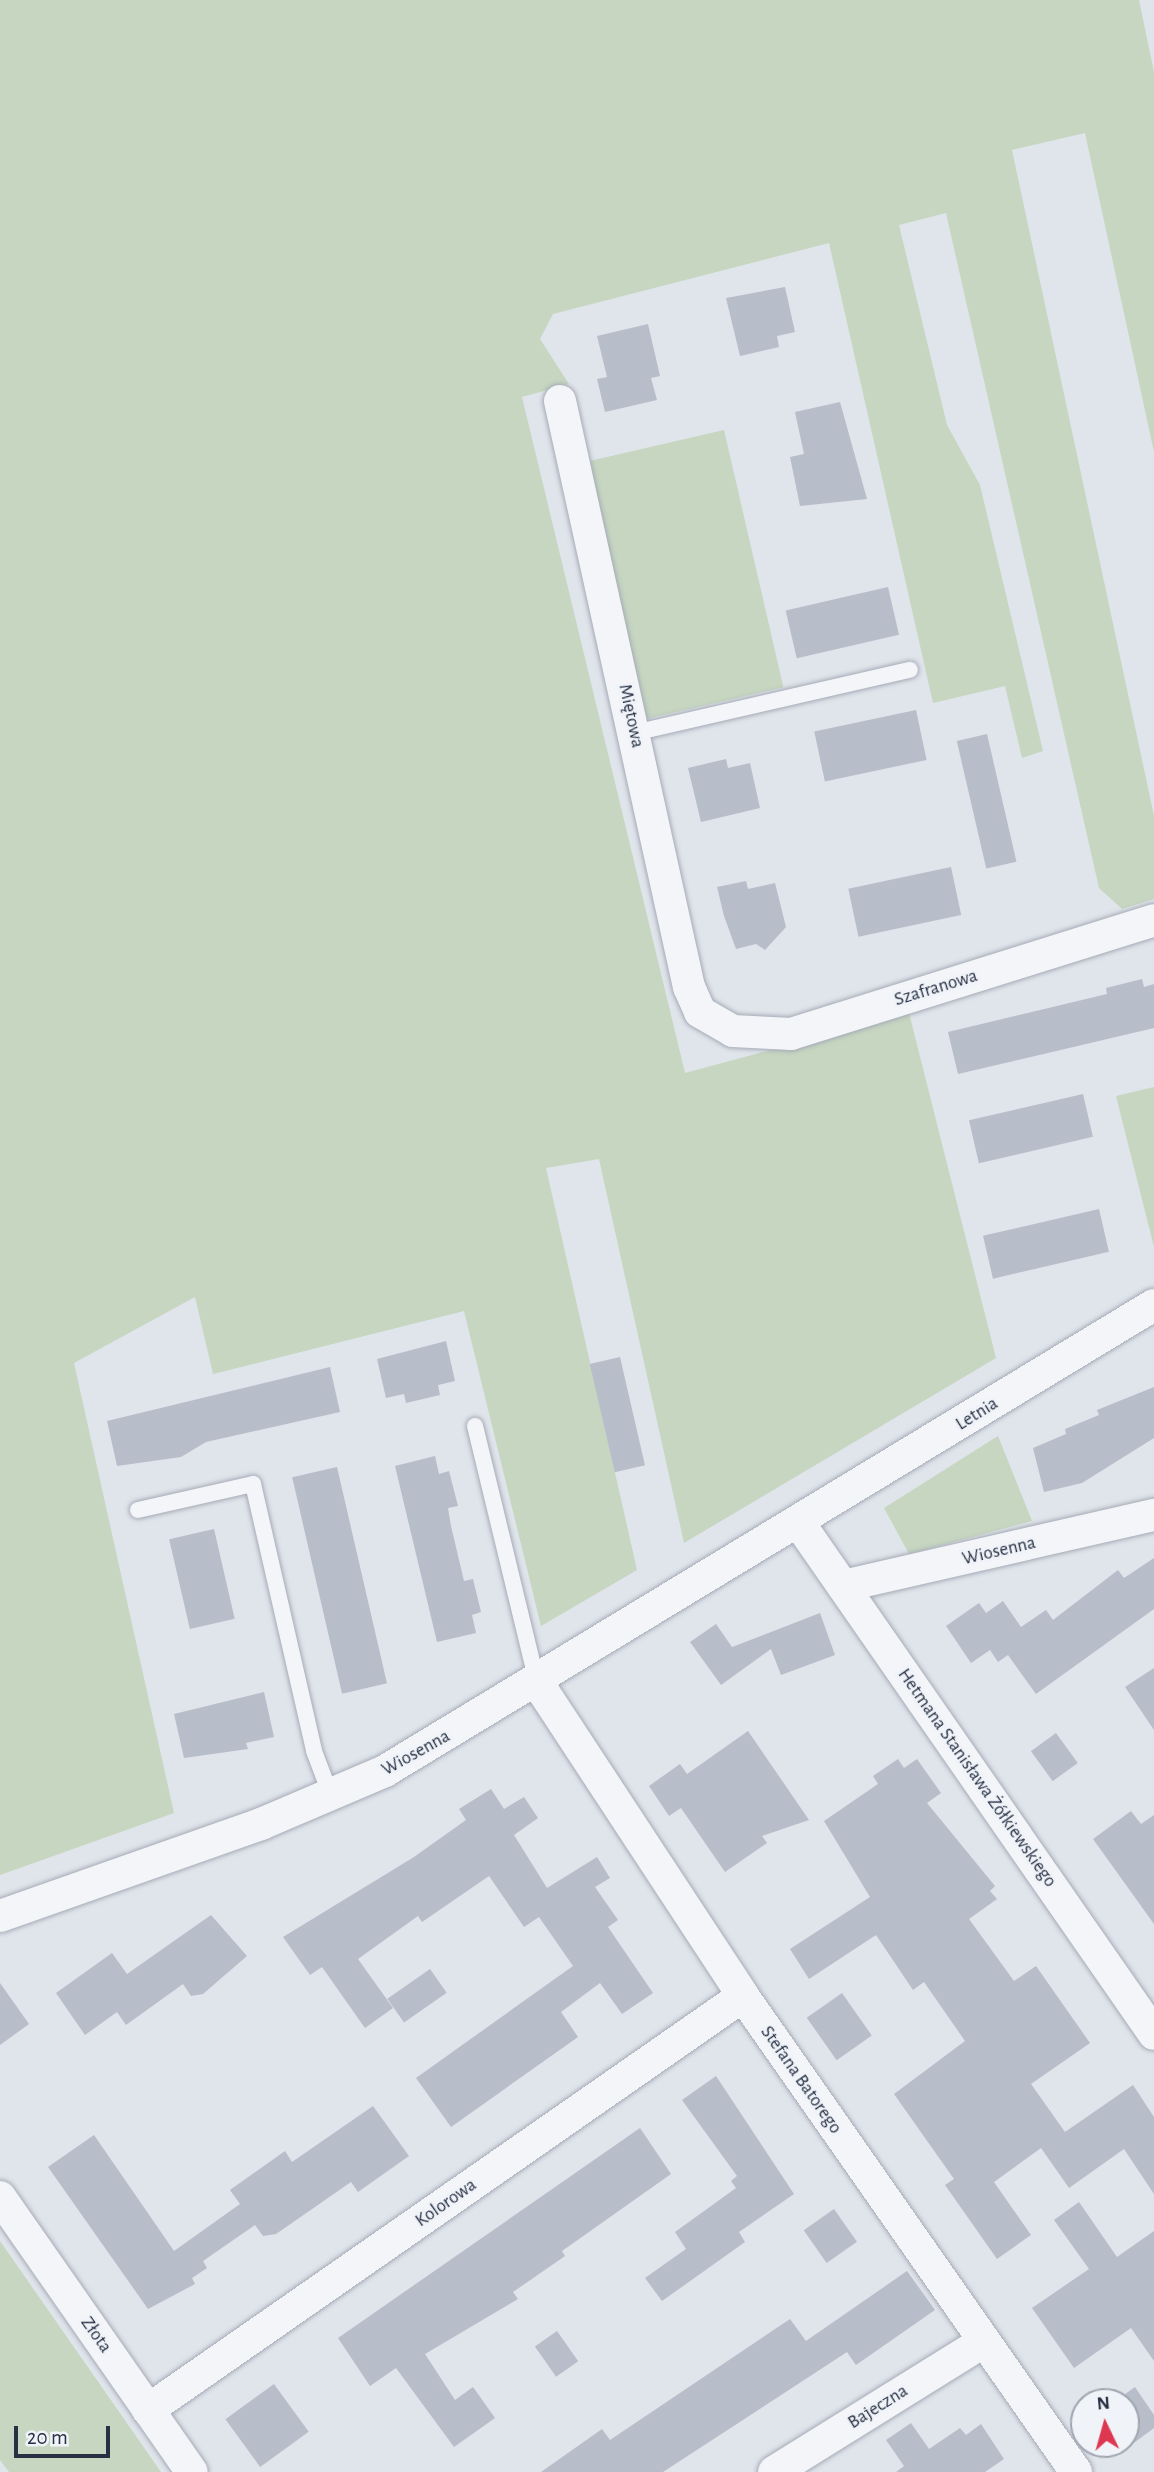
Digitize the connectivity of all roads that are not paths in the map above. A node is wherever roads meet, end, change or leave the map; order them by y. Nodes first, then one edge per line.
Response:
1 (560, 401) dead end
2 (910, 670) dead end
3 (634, 733) junction
4 (1154, 920) edge
5 (717, 1021) joint
6 (1154, 1305) edge
7 (475, 1426) dead end
8 (138, 1510) dead end
9 (1154, 1515) edge
10 (799, 1523) junction
11 (843, 1586) junction
12 (537, 1682) junction
13 (331, 1796) junction
14 (0, 1916) edge
15 (743, 1996) junction
16 (1154, 2034) edge
17 (0, 2197) edge
18 (983, 2342) junction
19 (148, 2410) junction
20 (192, 2472) edge
21 (774, 2472) edge
22 (1076, 2472) edge

1 - 3 street, Miętowa
2 - 3 lane
3 - 5 street, Miętowa
4 - 5 street, Szafranowa
6 - 10 street, Letnia
7 - 12 lane
8 - 13 lane
9 - 11 street, Wiosenna
10 - 11 street, Hetmana Stanisława Żółkiewskiego
10 - 12 street, Wiosenna
11 - 16 street, Hetmana Stanisława Żółkiewskiego
12 - 13 street, Wiosenna
12 - 15 street, Stefana Batorego
13 - 14 street, Wiosenna
15 - 18 street, Stefana Batorego
15 - 19 street, Kolorowa
17 - 19 street, Złota
18 - 21 street, Bajeczna
18 - 22 street, Stefana Batorego
19 - 20 street, Złota

